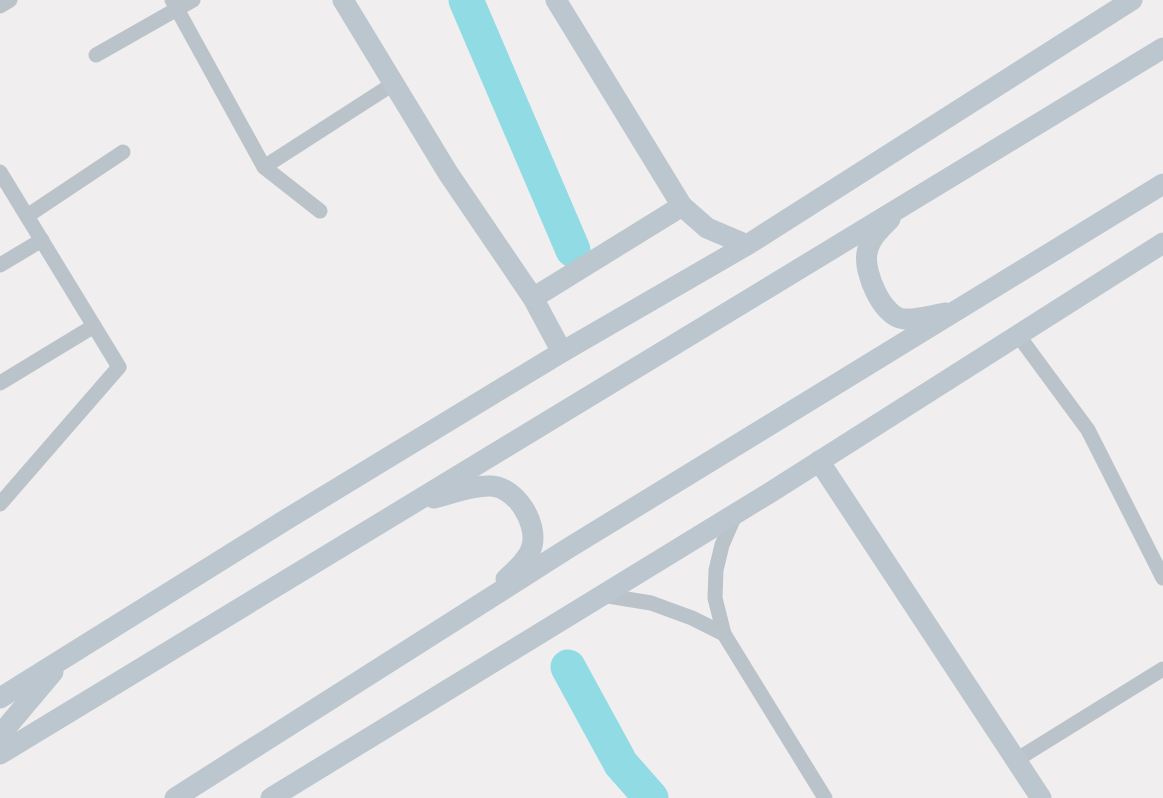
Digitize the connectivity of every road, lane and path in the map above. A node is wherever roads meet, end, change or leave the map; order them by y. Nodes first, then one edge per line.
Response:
1 (10, 0) edge
2 (193, 0) edge
3 (343, 0) edge
4 (556, 0) edge
5 (1132, 0) edge
6 (175, 4) edge
7 (0, 6) edge
8 (1107, 7) edge
9 (1163, 48) edge
10 (96, 55) dead end
11 (393, 84) junction
12 (123, 152) dead end
13 (264, 167) junction
14 (0, 172) edge
15 (1163, 184) edge
16 (906, 202) junction
17 (682, 206) junction
18 (320, 211) dead end
19 (27, 216) junction
20 (42, 240) junction
21 (1163, 243) edge
22 (747, 245) junction
23 (0, 265) edge
24 (533, 298) junction
25 (955, 311) junction
26 (94, 326) junction
27 (1018, 335) junction
28 (562, 352) junction
29 (0, 383) edge
30 (819, 461) junction
31 (0, 504) edge
32 (409, 505) junction
33 (736, 513) junction
34 (1163, 578) edge
35 (602, 595) junction
36 (472, 610) junction
37 (724, 634) junction
38 (64, 659) junction
39 (1163, 669) edge
40 (0, 698) edge
41 (0, 735) edge
42 (0, 754) edge
43 (1016, 760) junction
44 (175, 798) edge
45 (271, 798) edge
46 (825, 798) edge
47 (1041, 798) edge

1 - 7 street
2 - 6 street
3 - 11 street
4 - 17 street
5 - 8 street
6 - 10 street
6 - 13 street
8 - 22 street
9 - 16 street
11 - 13 street
11 - 24 street
12 - 19 street
13 - 18 street
14 - 19 street
15 - 25 street
16 - 25 street
16 - 32 street
17 - 22 street
17 - 24 street
19 - 20 street
20 - 23 street
20 - 26 street
21 - 27 street
22 - 28 street
24 - 28 street
25 - 36 street
26 - 29 street
26 - 31 street
27 - 30 street
27 - 34 street
28 - 38 street
30 - 33 street
30 - 43 street
32 - 36 street
32 - 42 street
33 - 35 street
33 - 37 street
35 - 37 street
35 - 45 street
36 - 44 street
37 - 46 street
38 - 40 street
38 - 41 street
39 - 43 street
43 - 47 street

